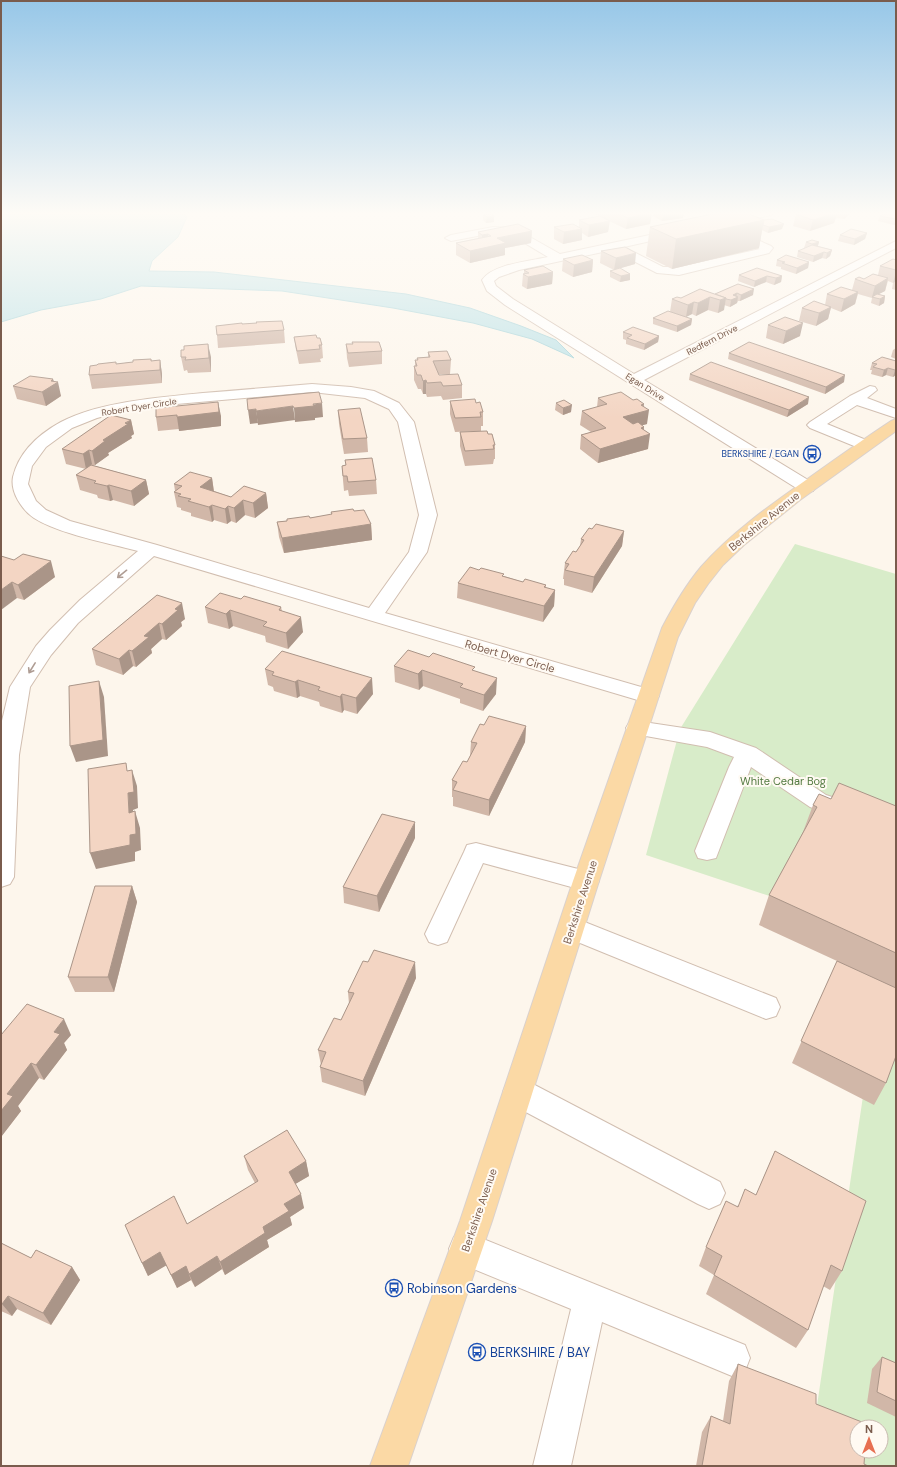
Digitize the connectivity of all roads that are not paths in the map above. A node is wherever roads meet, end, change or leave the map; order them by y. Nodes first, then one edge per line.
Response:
1 (489, 281) edge
2 (824, 281) edge
3 (634, 380) junction
4 (870, 390) dead end
5 (856, 399) junction
6 (896, 414) edge
7 (896, 424) edge
8 (865, 445) junction
9 (807, 487) junction
10 (152, 549) junction
11 (373, 616) junction
12 (648, 696) junction
13 (637, 728) junction
14 (748, 754) junction
15 (896, 827) edge
16 (707, 851) dead end
17 (1, 877) edge
18 (586, 881) junction
19 (572, 928) junction
20 (438, 934) dead end
21 (766, 1007) dead end
22 (518, 1092) junction
23 (709, 1193) dead end
24 (466, 1249) junction
25 (590, 1300) junction
26 (732, 1358) dead end
27 (389, 1466) edge
28 (552, 1466) edge

1 - 3 street, Egan Drive
2 - 3 street, Redfern Drive
3 - 9 street, Egan Drive
4 - 5 street
5 - 6 street
5 - 8 street
7 - 8 main road, Berkshire Avenue
8 - 9 main road, Berkshire Avenue
9 - 12 main road, Berkshire Avenue
10 - 11 street, Robert Dyer Circle
10 - 11 street, Robert Dyer Circle
10 -> 17 street
11 - 12 street, Robert Dyer Circle
12 - 13 main road, Berkshire Avenue
13 - 14 street
13 - 18 main road, Berkshire Avenue
14 - 15 street
14 - 16 street
18 - 19 main road, Berkshire Avenue
18 - 20 street
19 - 21 street
19 - 22 main road, Berkshire Avenue
22 - 23 street
22 - 24 main road, Berkshire Avenue
24 - 25 street
24 - 27 main road, Berkshire Avenue
25 - 26 street
25 - 28 street

